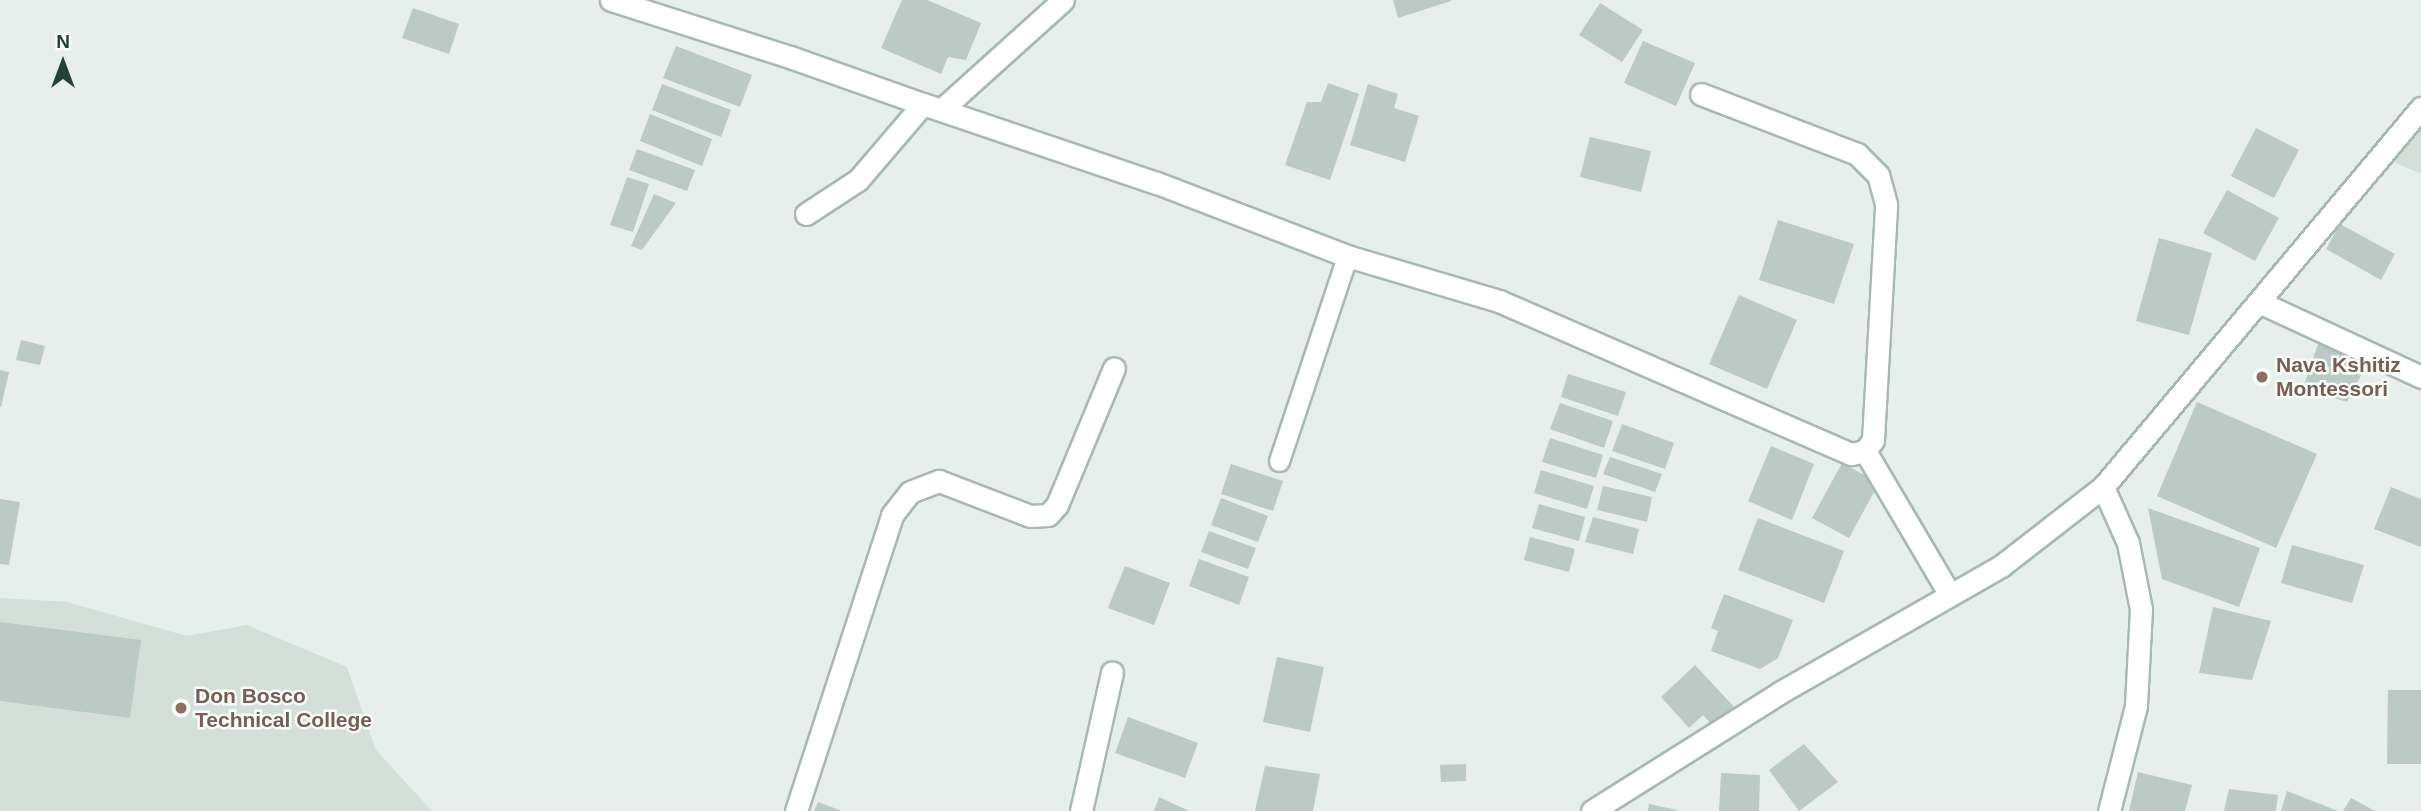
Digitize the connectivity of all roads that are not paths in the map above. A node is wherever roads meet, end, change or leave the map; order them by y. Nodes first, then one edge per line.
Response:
1 (611, 0) edge
2 (1063, 0) edge
3 (1701, 94) dead end
4 (932, 107) junction
5 (2421, 108) edge
6 (806, 214) dead end
7 (1347, 256) junction
8 (2259, 302) junction
9 (1114, 368) dead end
10 (2421, 377) edge
11 (1865, 451) junction
12 (1279, 461) dead end
13 (2103, 487) junction
14 (1951, 595) junction
15 (1112, 672) dead end
16 (796, 811) edge
17 (1081, 811) edge
18 (1592, 811) edge
19 (2109, 811) edge

1 - 4 street
2 - 4 street
3 - 11 street
4 - 6 street
4 - 7 street
5 - 8 street
7 - 11 street
7 - 12 lane
8 - 10 street
8 - 13 street
9 - 16 street
11 - 14 street
13 - 14 street
13 - 19 street
14 - 18 street
15 - 17 street

